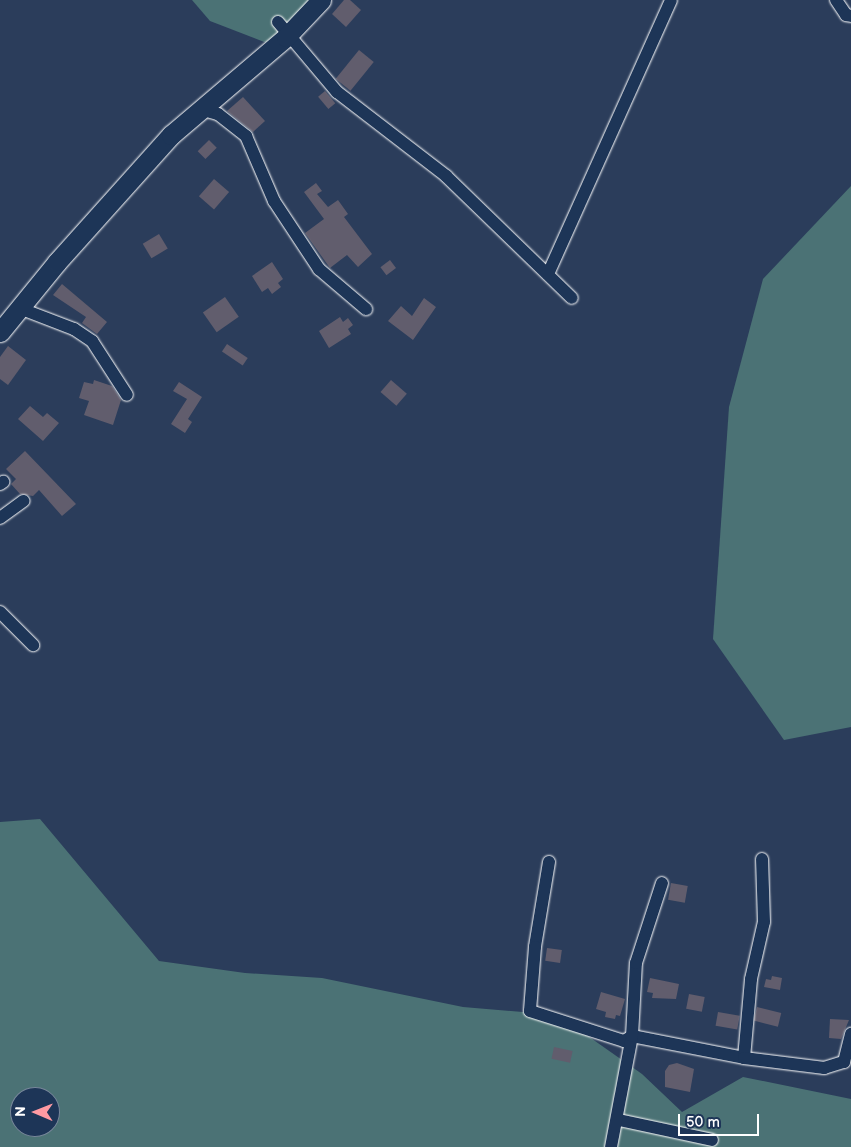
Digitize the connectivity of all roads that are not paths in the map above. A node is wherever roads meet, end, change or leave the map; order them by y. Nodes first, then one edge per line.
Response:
1 (321, 0) edge
2 (671, 0) edge
3 (836, 0) edge
4 (851, 16) edge
5 (283, 29) junction
6 (200, 109) junction
7 (548, 274) junction
8 (572, 298) dead end
9 (19, 308) junction
10 (366, 309) dead end
11 (0, 332) edge
12 (127, 395) dead end
13 (23, 501) dead end
14 (0, 518) edge
15 (0, 612) edge
16 (33, 645) dead end
17 (762, 859) dead end
18 (549, 862) dead end
19 (662, 883) dead end
20 (851, 1034) edge
21 (632, 1036) junction
22 (744, 1058) junction
23 (619, 1120) junction
24 (712, 1140) dead end
25 (611, 1147) edge

1 - 5 street
2 - 7 street
3 - 4 street
5 - 6 street
5 - 7 street
6 - 9 street
6 - 10 street
7 - 8 street
9 - 11 street
9 - 12 street
13 - 14 street
15 - 16 street
17 - 22 street
18 - 21 street
19 - 21 street
20 - 22 street
21 - 22 street
21 - 23 street
23 - 24 street
23 - 25 street

